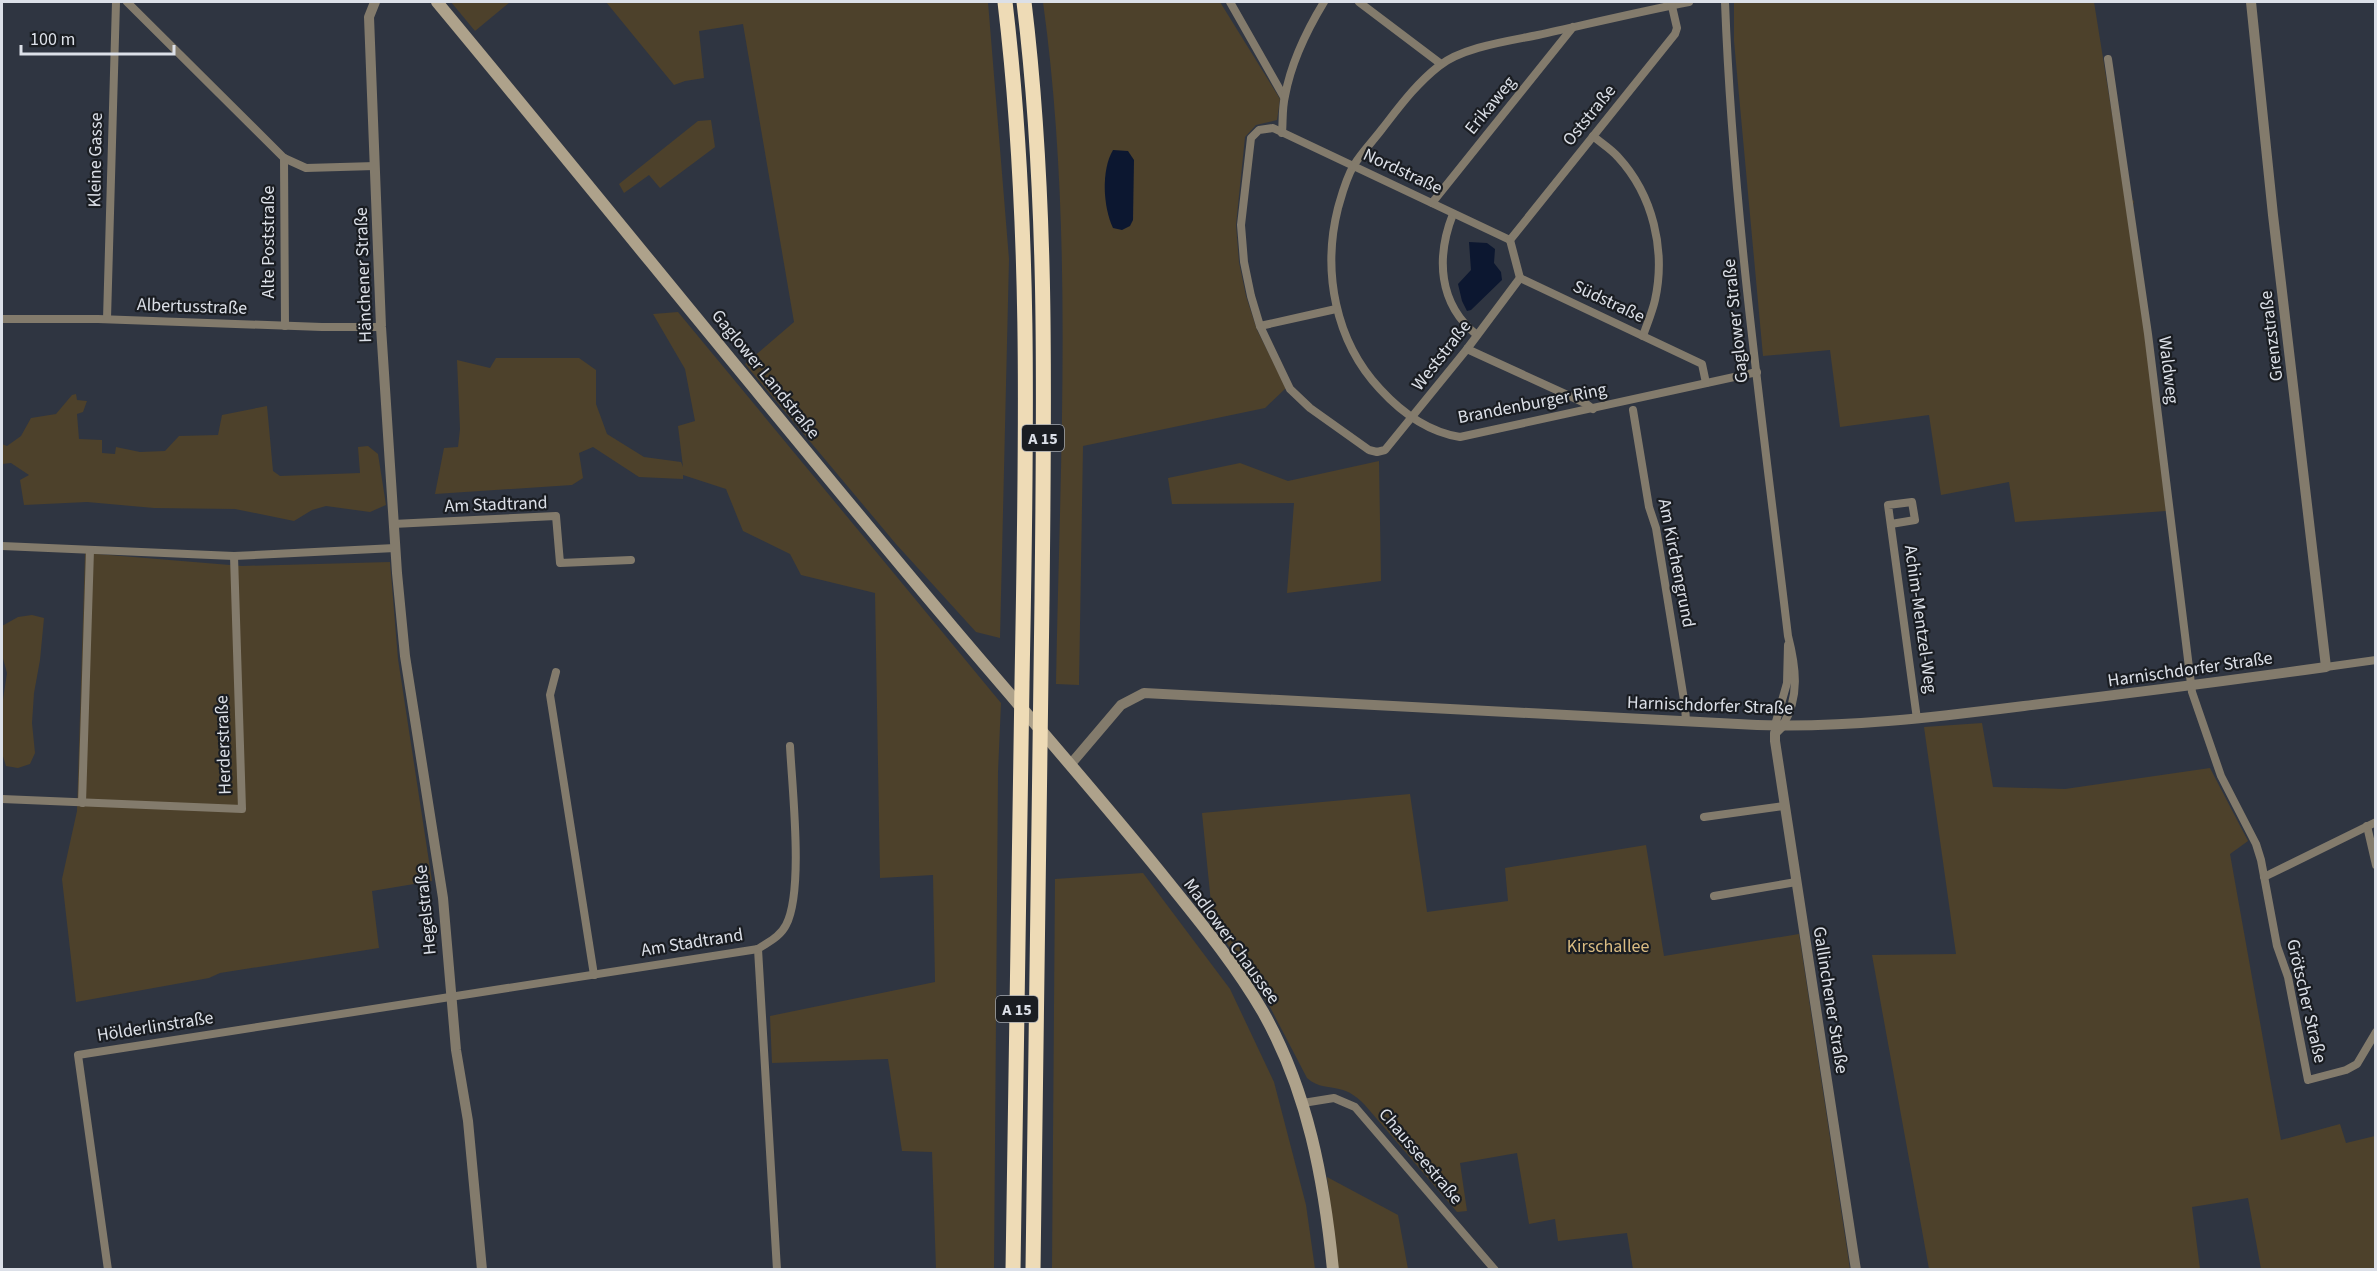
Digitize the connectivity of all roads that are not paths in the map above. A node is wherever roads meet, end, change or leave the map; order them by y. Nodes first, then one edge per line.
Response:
1 (116, 2) edge
2 (127, 2) edge
3 (375, 2) edge
4 (437, 2) edge
5 (1005, 2) edge
6 (1024, 2) edge
7 (1230, 2) edge
8 (1324, 2) edge
9 (1359, 2) edge
10 (1689, 2) edge
11 (1725, 2) edge
12 (2251, 2) edge
13 (1671, 3) edge
14 (1573, 27) junction
15 (2108, 59) dead end
16 (1441, 64) junction
17 (1284, 97) junction
18 (1282, 133) junction
19 (1593, 136) junction
20 (284, 158) junction
21 (375, 166) junction
22 (1353, 166) junction
23 (1432, 203) junction
24 (1454, 214) junction
25 (1510, 240) junction
26 (1520, 278) junction
27 (1336, 309) junction
28 (107, 319) junction
29 (2, 320) edge
30 (285, 326) junction
31 (1260, 326) junction
32 (381, 327) junction
33 (1478, 335) junction
34 (1643, 336) junction
35 (1467, 349) junction
36 (1756, 372) junction
37 (1706, 383) junction
38 (1593, 409) junction
39 (1633, 410) dead end
40 (1412, 417) junction
41 (393, 524) junction
42 (1891, 524) dead end
43 (2, 546) edge
44 (395, 548) junction
45 (90, 550) junction
46 (234, 556) junction
47 (631, 560) dead end
48 (2376, 660) edge
49 (2326, 667) junction
50 (556, 672) dead end
51 (2192, 686) junction
52 (1917, 719) junction
53 (1686, 721) junction
54 (1777, 729) junction
55 (790, 746) dead end
56 (1071, 765) junction
57 (2, 799) edge
58 (82, 803) junction
59 (1784, 806) junction
60 (1704, 817) dead end
61 (2371, 824) edge
62 (2376, 865) edge
63 (2264, 877) junction
64 (1796, 882) junction
65 (1714, 896) dead end
66 (758, 949) junction
67 (594, 975) junction
68 (451, 997) junction
69 (2376, 1032) edge
70 (1303, 1103) junction
71 (108, 1269) edge
72 (482, 1269) edge
73 (777, 1269) edge
74 (1013, 1269) edge
75 (1033, 1269) edge
76 (1333, 1269) edge
77 (1496, 1269) edge
78 (1856, 1269) edge

1 - 28 street, Kleine Gasse
2 - 20 street
3 - 21 street, Hänchener Straße
4 - 56 main road, Gaglower Landstraße
5 - 74 highway, A 15
6 - 75 highway, A 15
7 - 17 street
8 - 17 street
9 - 16 street
10 - 13 street, Brandenburger Ring
11 - 36 street, Gaglower Straße
12 - 49 street, Grenzstraße
13 - 14 street, Brandenburger Ring
13 - 19 street, Oststraße
14 - 16 street, Brandenburger Ring
14 - 23 street, Erikaweg
15 - 51 street, Waldweg
16 - 22 street, Brandenburger Ring
17 - 18 street
18 - 22 street, Nordstraße
18 - 31 street
19 - 25 street, Oststraße
19 - 34 street
20 - 21 street
20 - 30 street, Alte Poststraße
21 - 32 street, Hänchener Straße
22 - 23 street, Nordstraße
22 - 27 street, Brandenburger Ring
23 - 24 street, Nordstraße
24 - 25 street, Nordstraße
24 - 33 street
25 - 26 street
26 - 33 street, Weststraße
26 - 34 street, Südstraße
27 - 31 street
27 - 40 street, Brandenburger Ring
28 - 29 street, Albertusstraße
28 - 30 street, Albertusstraße
30 - 32 street, Albertusstraße
31 - 40 street, Weststraße
32 - 41 street, Hänchener Straße
33 - 35 street, Weststraße
34 - 37 street, Südstraße
35 - 38 street
35 - 40 street, Weststraße
36 - 37 street, Brandenburger Ring
36 - 54 street, Gaglower Straße
37 - 38 street, Brandenburger Ring
38 - 40 street, Brandenburger Ring
39 - 53 street, Am Kirchengrund
41 - 44 street, Hänchener Straße
41 - 47 street, Am Stadtrand
42 - 52 street, Achim-Mentzel-Weg
43 - 45 street
44 - 46 street
44 - 68 street, Hegelstraße
45 - 46 street
45 - 58 street
46 - 58 street, Herderstraße
48 - 49 street, Harnischdorfer Straße
49 - 51 street, Harnischdorfer Straße
50 - 67 street
51 - 52 street, Harnischdorfer Straße
51 - 63 street, Grötscher Straße
52 - 54 street, Harnischdorfer Straße
53 - 54 street, Harnischdorfer Straße
53 - 56 street, Harnischdorfer Straße
54 - 59 street, Gallinchener Straße
55 - 66 street, Am Stadtrand
56 - 70 main road, Madlower Chaussee
57 - 58 street, Herderstraße
59 - 60 street
59 - 64 street, Gallinchener Straße
61 - 62 street
61 - 63 street
63 - 69 street, Grötscher Straße
64 - 65 street
64 - 78 street, Gallinchener Straße
66 - 67 street, Am Stadtrand
66 - 73 street
67 - 68 street, Am Stadtrand
68 - 71 street, Hölderlinstraße
68 - 72 street, Hegelstraße
70 - 76 main road, Madlower Chaussee
70 - 77 street, Chausseestraße

